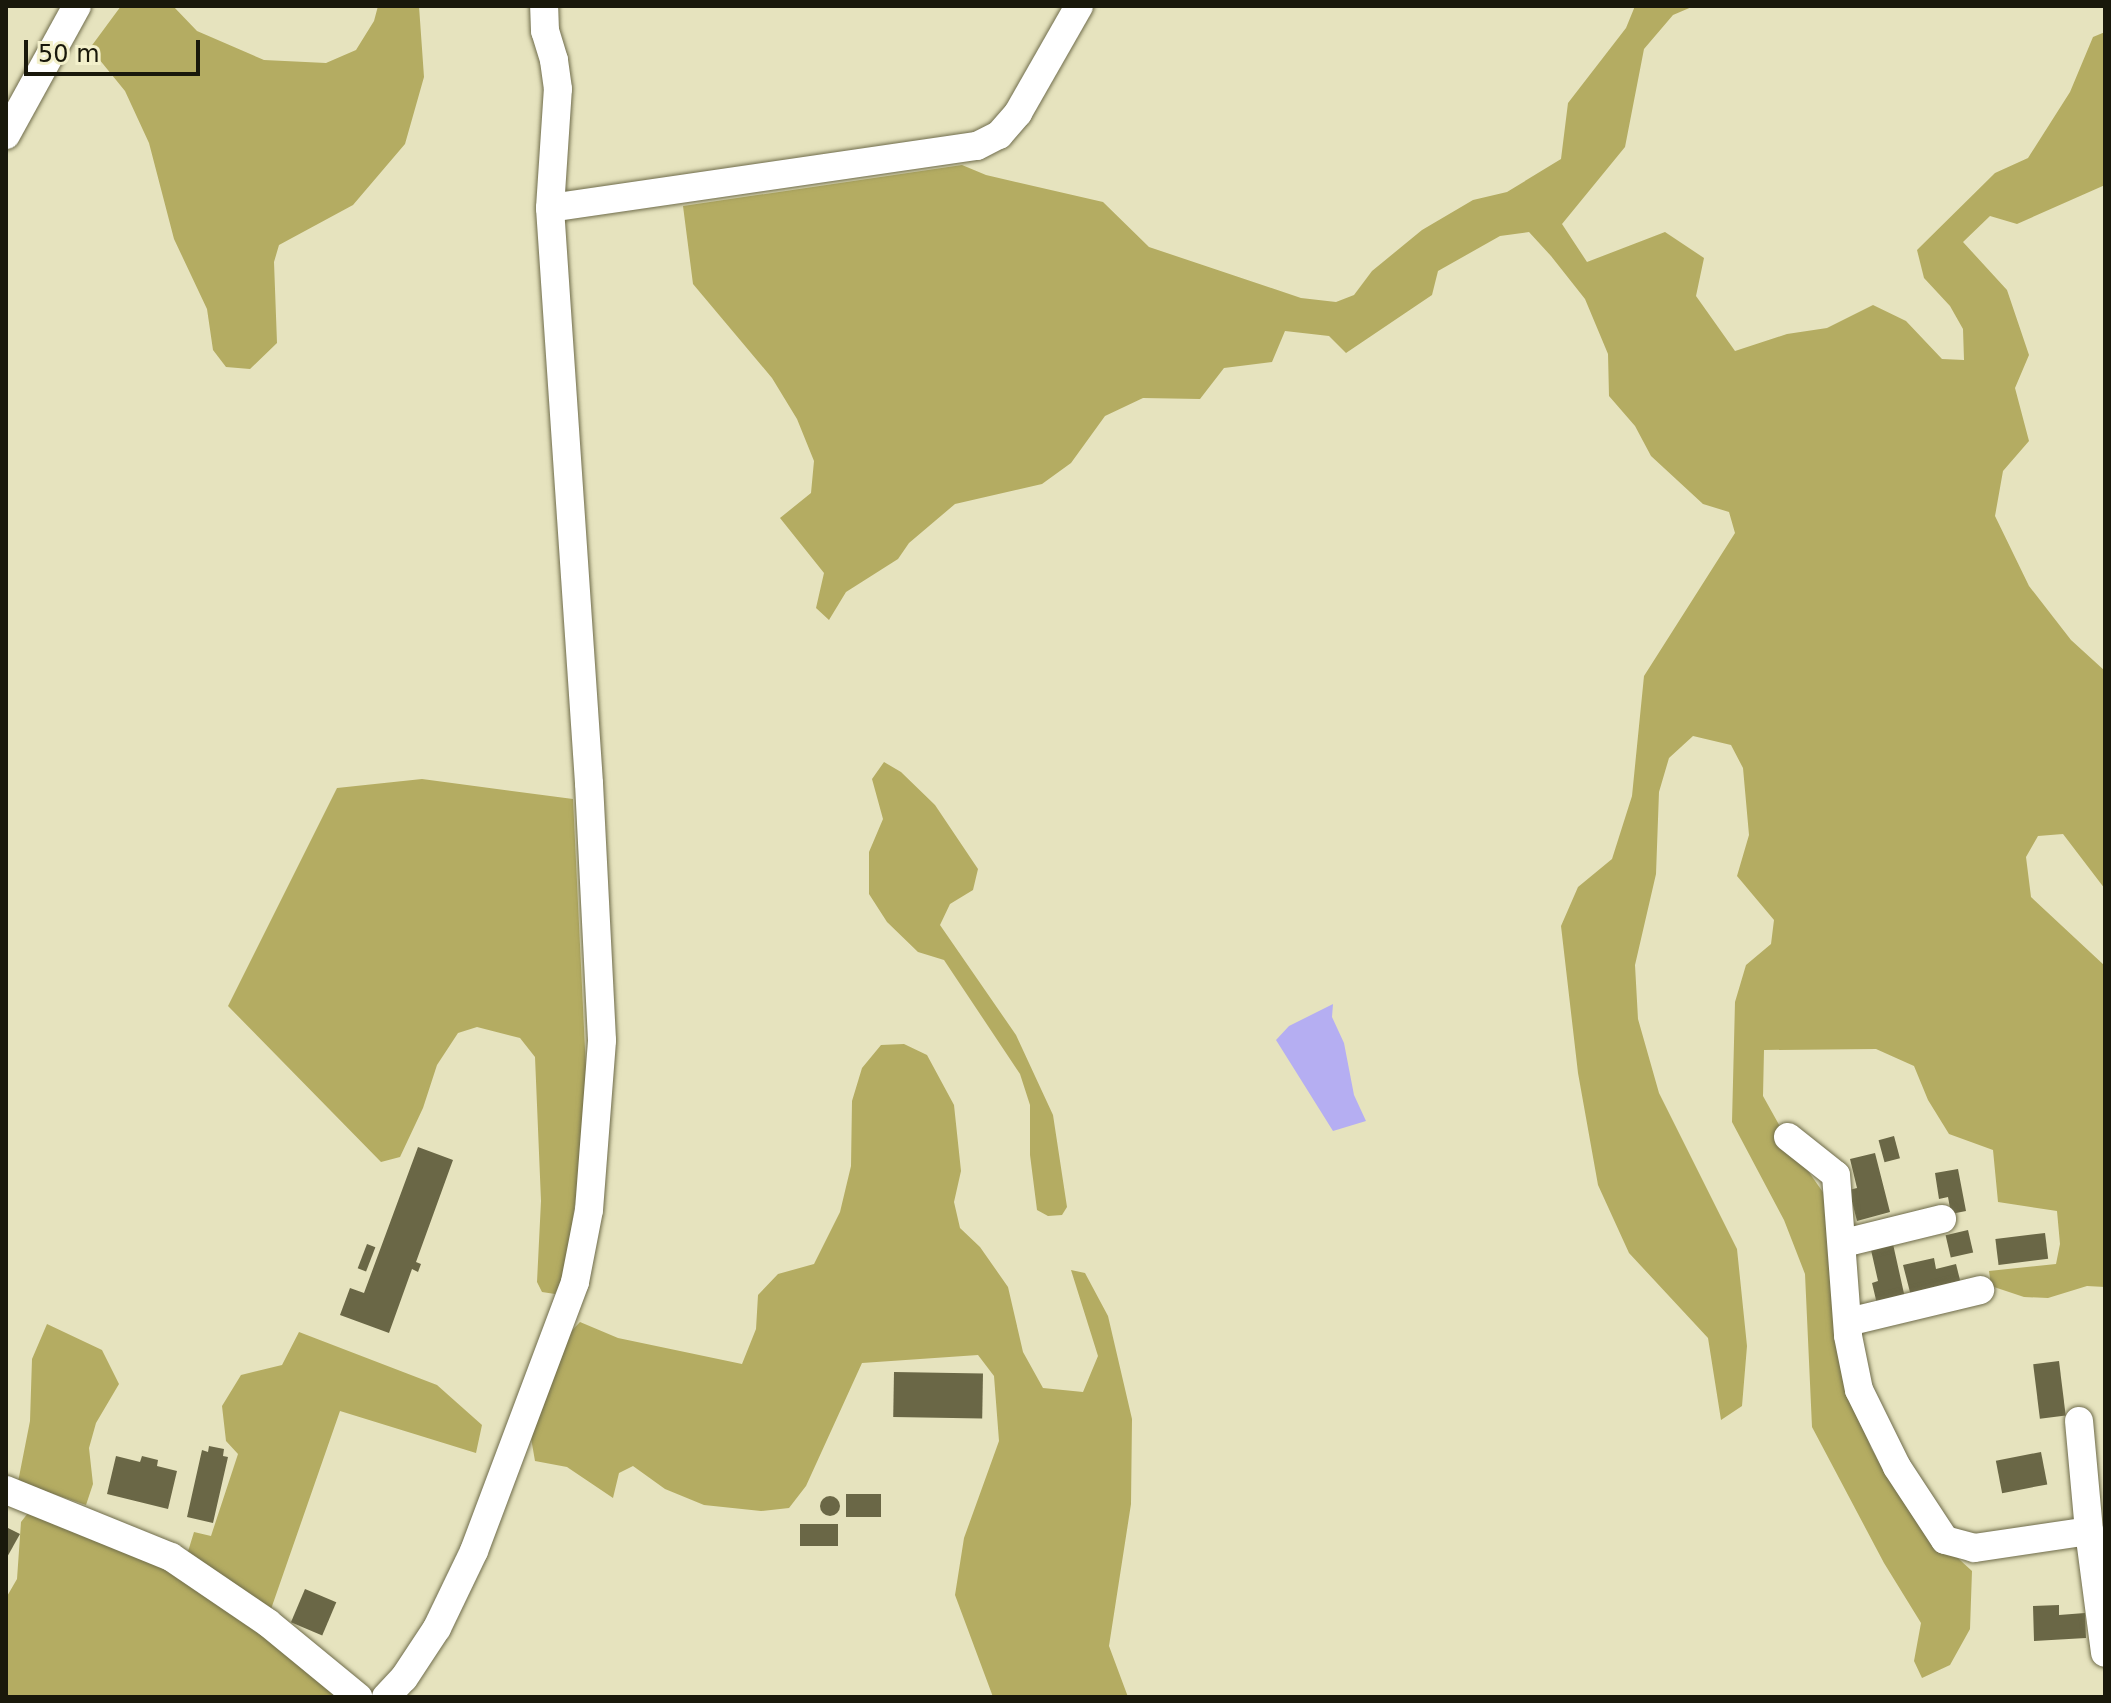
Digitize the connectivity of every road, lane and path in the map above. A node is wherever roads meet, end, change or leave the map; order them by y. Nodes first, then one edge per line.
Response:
1 (77, 6) edge
2 (544, 6) edge
3 (1079, 6) edge
4 (6, 135) edge
5 (550, 208) junction
6 (1788, 1137) dead end
7 (1942, 1219) dead end
8 (1844, 1243) junction
9 (1980, 1290) dead end
10 (1848, 1322) junction
11 (2079, 1421) dead end
12 (6, 1490) edge
13 (2089, 1531) junction
14 (2105, 1653) edge
15 (358, 1697) edge
16 (386, 1697) edge

1 - 4 street
2 - 5 street
3 - 5 street
5 - 16 street
6 - 8 street
7 - 8 street
8 - 10 street
9 - 10 street
10 - 13 street
11 - 13 street
12 - 15 street
13 - 14 street

